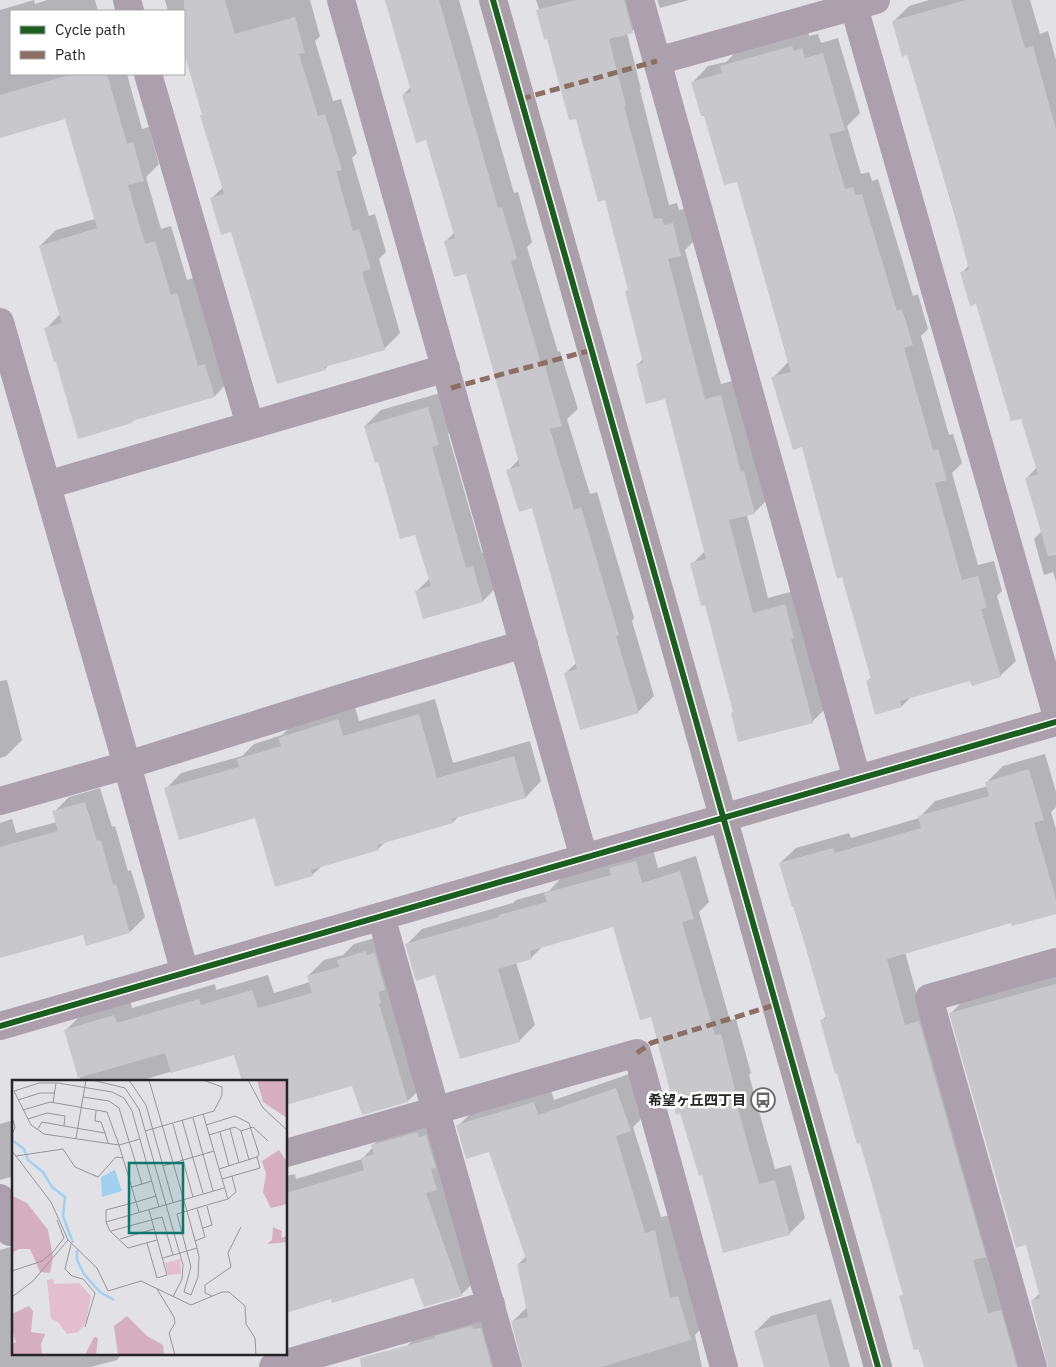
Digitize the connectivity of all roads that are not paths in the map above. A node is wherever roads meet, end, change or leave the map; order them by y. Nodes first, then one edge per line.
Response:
1 (341, 0) edge
2 (493, 0) edge
3 (640, 0) edge
4 (861, 2) edge
5 (657, 61) junction
6 (148, 75) edge
7 (0, 322) edge
8 (446, 368) junction
9 (250, 425) junction
10 (47, 485) junction
11 (524, 644) junction
12 (1056, 713) edge
13 (1056, 722) edge
14 (128, 765) junction
15 (857, 779) junction
16 (0, 801) edge
17 (724, 817) junction
18 (584, 858) junction
19 (381, 916) junction
20 (1056, 962) edge
21 (185, 973) junction
22 (0, 1026) edge
23 (436, 1111) junction
24 (288, 1152) edge
25 (0, 1198) edge
26 (8, 1233) edge
27 (491, 1304) junction
28 (273, 1367) edge
29 (508, 1367) edge
30 (724, 1367) edge
31 (878, 1367) edge
32 (1033, 1367) edge

1 - 8 street
2 - 17 street
3 - 5 street
4 - 5 street
4 - 12 street
5 - 15 street
6 - 9 street
7 - 10 street
8 - 9 street
8 - 11 street
9 - 10 street
10 - 14 street
11 - 14 street
11 - 18 street
13 - 15 street
14 - 16 street
14 - 21 street
15 - 17 street
17 - 18 street
17 - 31 street
18 - 19 street
19 - 21 street
19 - 23 street
20 - 32 street
21 - 22 street
23 - 24 street
23 - 27 street
23 - 30 street
25 - 26 street
27 - 28 street
27 - 29 street

